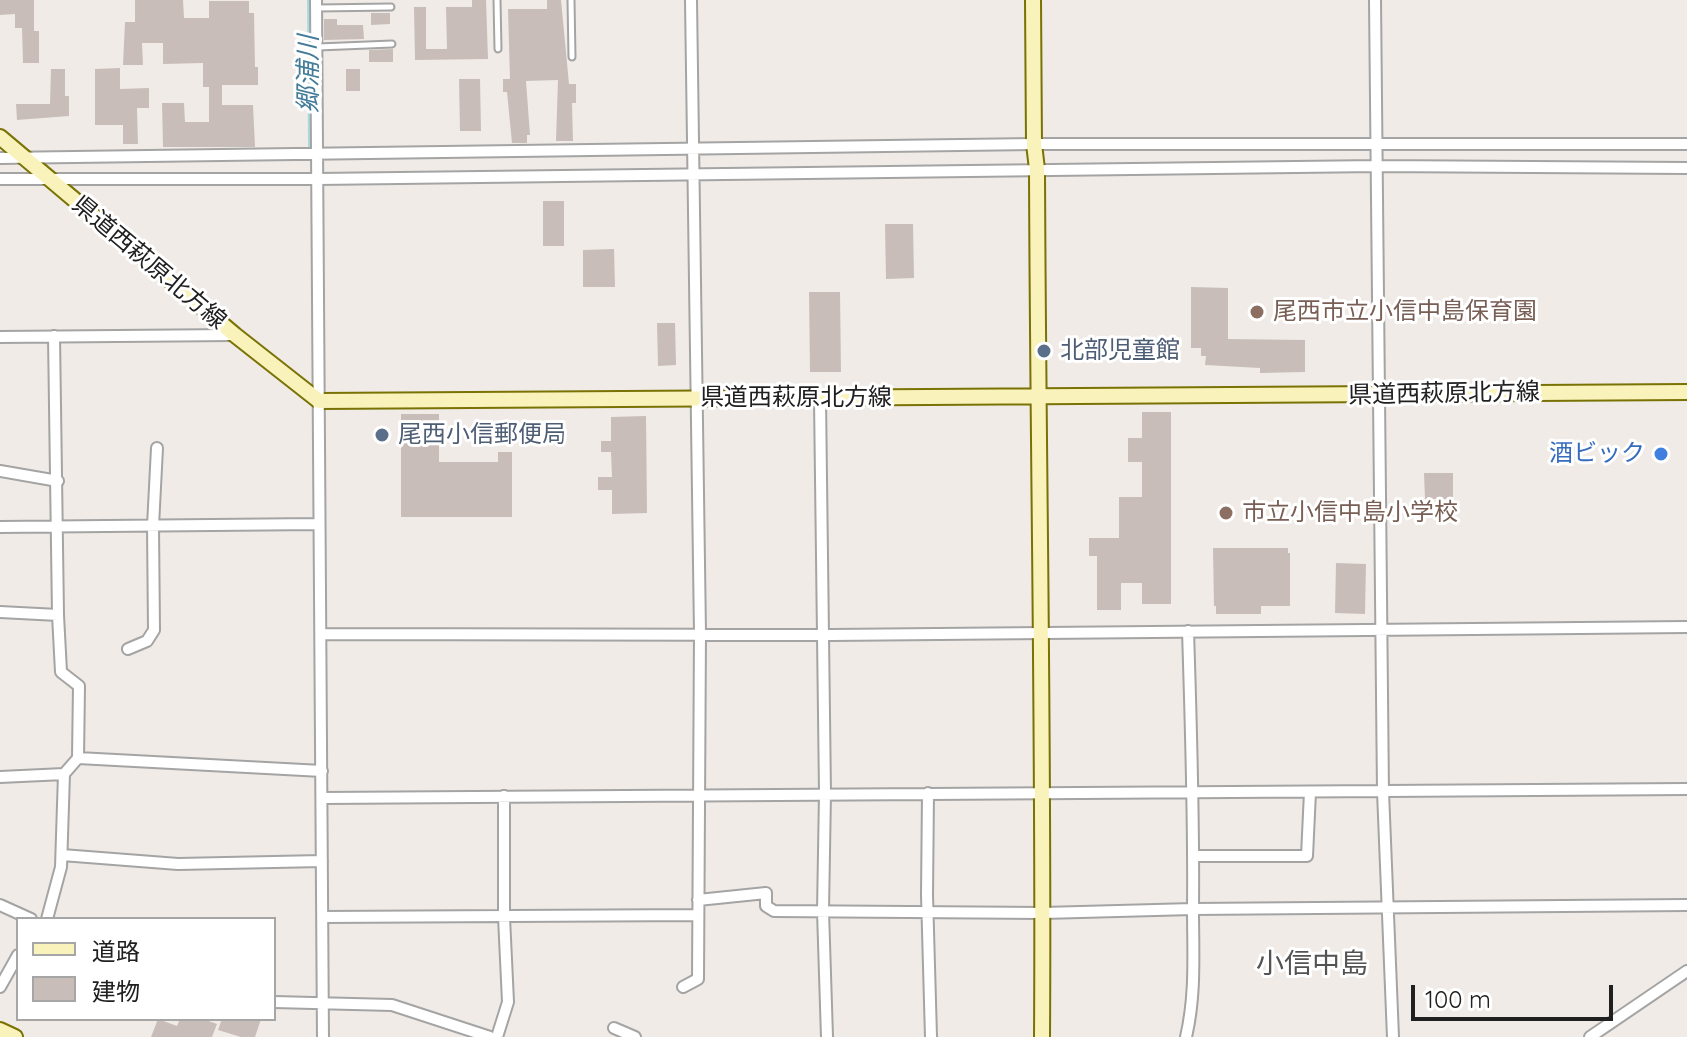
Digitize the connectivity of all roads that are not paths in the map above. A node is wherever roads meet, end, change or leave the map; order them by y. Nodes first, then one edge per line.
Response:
1 (497, 0) edge
2 (571, 0) edge
3 (691, 0) edge
4 (1033, 0) edge
5 (1375, 0) edge
6 (316, 4) edge
7 (391, 7) dead end
8 (392, 44) dead end
9 (317, 47) junction
10 (498, 49) dead end
11 (572, 57) dead end
12 (0, 137) edge
13 (1034, 144) junction
14 (1377, 144) junction
15 (1687, 144) edge
16 (694, 150) junction
17 (318, 153) junction
18 (24, 157) junction
19 (0, 158) edge
20 (1377, 166) junction
21 (1687, 168) edge
22 (1037, 169) junction
23 (695, 175) junction
24 (48, 178) junction
25 (0, 179) edge
26 (318, 179) junction
27 (235, 335) junction
28 (54, 336) junction
29 (0, 337) edge
30 (1687, 392) edge
31 (1380, 395) junction
32 (697, 398) junction
33 (1037, 398) junction
34 (820, 399) junction
35 (319, 401) junction
36 (157, 448) dead end
37 (0, 471) edge
38 (58, 481) junction
39 (318, 524) junction
40 (58, 526) junction
41 (153, 526) junction
42 (0, 527) edge
43 (0, 612) edge
44 (58, 615) junction
45 (1687, 627) edge
46 (1382, 629) junction
47 (1188, 631) junction
48 (1042, 632) junction
49 (700, 633) junction
50 (321, 634) junction
51 (822, 635) junction
52 (128, 649) dead end
53 (78, 758) junction
54 (322, 771) junction
55 (64, 774) junction
56 (0, 777) edge
57 (1687, 789) edge
58 (1193, 792) junction
59 (1310, 792) junction
60 (1383, 792) junction
61 (825, 793) junction
62 (928, 793) junction
63 (1041, 793) junction
64 (698, 794) junction
65 (504, 796) junction
66 (322, 798) junction
67 (62, 855) junction
68 (1195, 856) junction
69 (322, 861) junction
70 (698, 900) junction
71 (0, 905) edge
72 (1687, 905) edge
73 (1389, 908) junction
74 (1193, 909) junction
75 (823, 911) junction
76 (927, 913) junction
77 (1043, 913) junction
78 (698, 915) junction
79 (27, 917) edge
80 (47, 917) edge
81 (323, 917) junction
82 (504, 917) junction
83 (16, 959) edge
84 (1687, 971) edge
85 (0, 987) edge
86 (683, 987) dead end
87 (276, 1002) edge
88 (322, 1005) junction
89 (614, 1028) dead end
90 (0, 1030) edge
91 (15, 1037) edge
92 (323, 1037) edge
93 (490, 1037) edge
94 (497, 1037) edge
95 (635, 1037) edge
96 (827, 1037) edge
97 (931, 1037) edge
98 (1042, 1037) edge
99 (1186, 1037) edge
100 (1393, 1037) edge
101 (1590, 1037) edge

1 - 10 lane
2 - 11 lane
3 - 16 street
4 - 13 main road
5 - 14 street
6 - 7 lane
6 - 9 street
8 - 9 lane
9 - 17 street
12 - 18 main road, 県道西萩原北方線
13 - 14 street
13 - 16 street
13 - 22 main road
14 - 15 street
14 - 20 street
16 - 17 street
16 - 23 street
17 - 18 street
17 - 26 street
18 - 19 street
18 - 24 main road, 県道西萩原北方線
20 - 21 street
20 - 22 street
20 - 31 street
22 - 23 street
22 - 33 main road
23 - 26 street
23 - 32 street
24 - 25 street
24 - 26 street
24 - 27 main road, 県道西萩原北方線
26 - 35 street
27 - 28 street
27 - 35 main road, 県道西萩原北方線
28 - 29 street
28 - 38 street
30 - 31 main road, 県道西萩原北方線
31 - 33 main road, 県道西萩原北方線
31 - 46 street
32 - 34 main road, 県道西萩原北方線
32 - 35 main road, 県道西萩原北方線
32 - 49 street
33 - 34 main road, 県道西萩原北方線
33 - 48 main road
34 - 51 street
35 - 39 street
36 - 41 street
37 - 38 street
38 - 40 street
39 - 41 street
39 - 50 street
40 - 41 street
40 - 42 street
40 - 44 street
41 - 52 street
43 - 44 street
44 - 53 street
45 - 46 street
46 - 47 street
46 - 60 street
47 - 48 street
47 - 58 street
48 - 51 street
48 - 63 main road
49 - 50 street
49 - 51 street
49 - 64 street
50 - 54 street
51 - 61 street
53 - 54 street
53 - 55 street
54 - 66 street
55 - 56 street
55 - 67 street
57 - 60 street
58 - 59 street
58 - 63 street
58 - 68 street
59 - 60 street
59 - 68 street
60 - 73 street
61 - 62 street
61 - 64 street
61 - 75 street
62 - 63 street
62 - 76 street
63 - 77 main road
64 - 65 street
64 - 70 street
65 - 66 street
65 - 82 street
66 - 69 street
67 - 69 street
67 - 80 street
68 - 74 street
69 - 81 street
70 - 75 street
70 - 78 street
71 - 79 street
72 - 73 street
73 - 74 street
73 - 100 street
74 - 77 street
74 - 99 street
75 - 76 street
75 - 96 street
76 - 77 street
76 - 97 street
77 - 98 main road
78 - 82 street
78 - 86 street
81 - 82 street
81 - 88 street
82 - 94 street
83 - 85 street
84 - 101 street
87 - 88 street
88 - 92 street
88 - 93 street
89 - 95 street
90 - 91 main road

